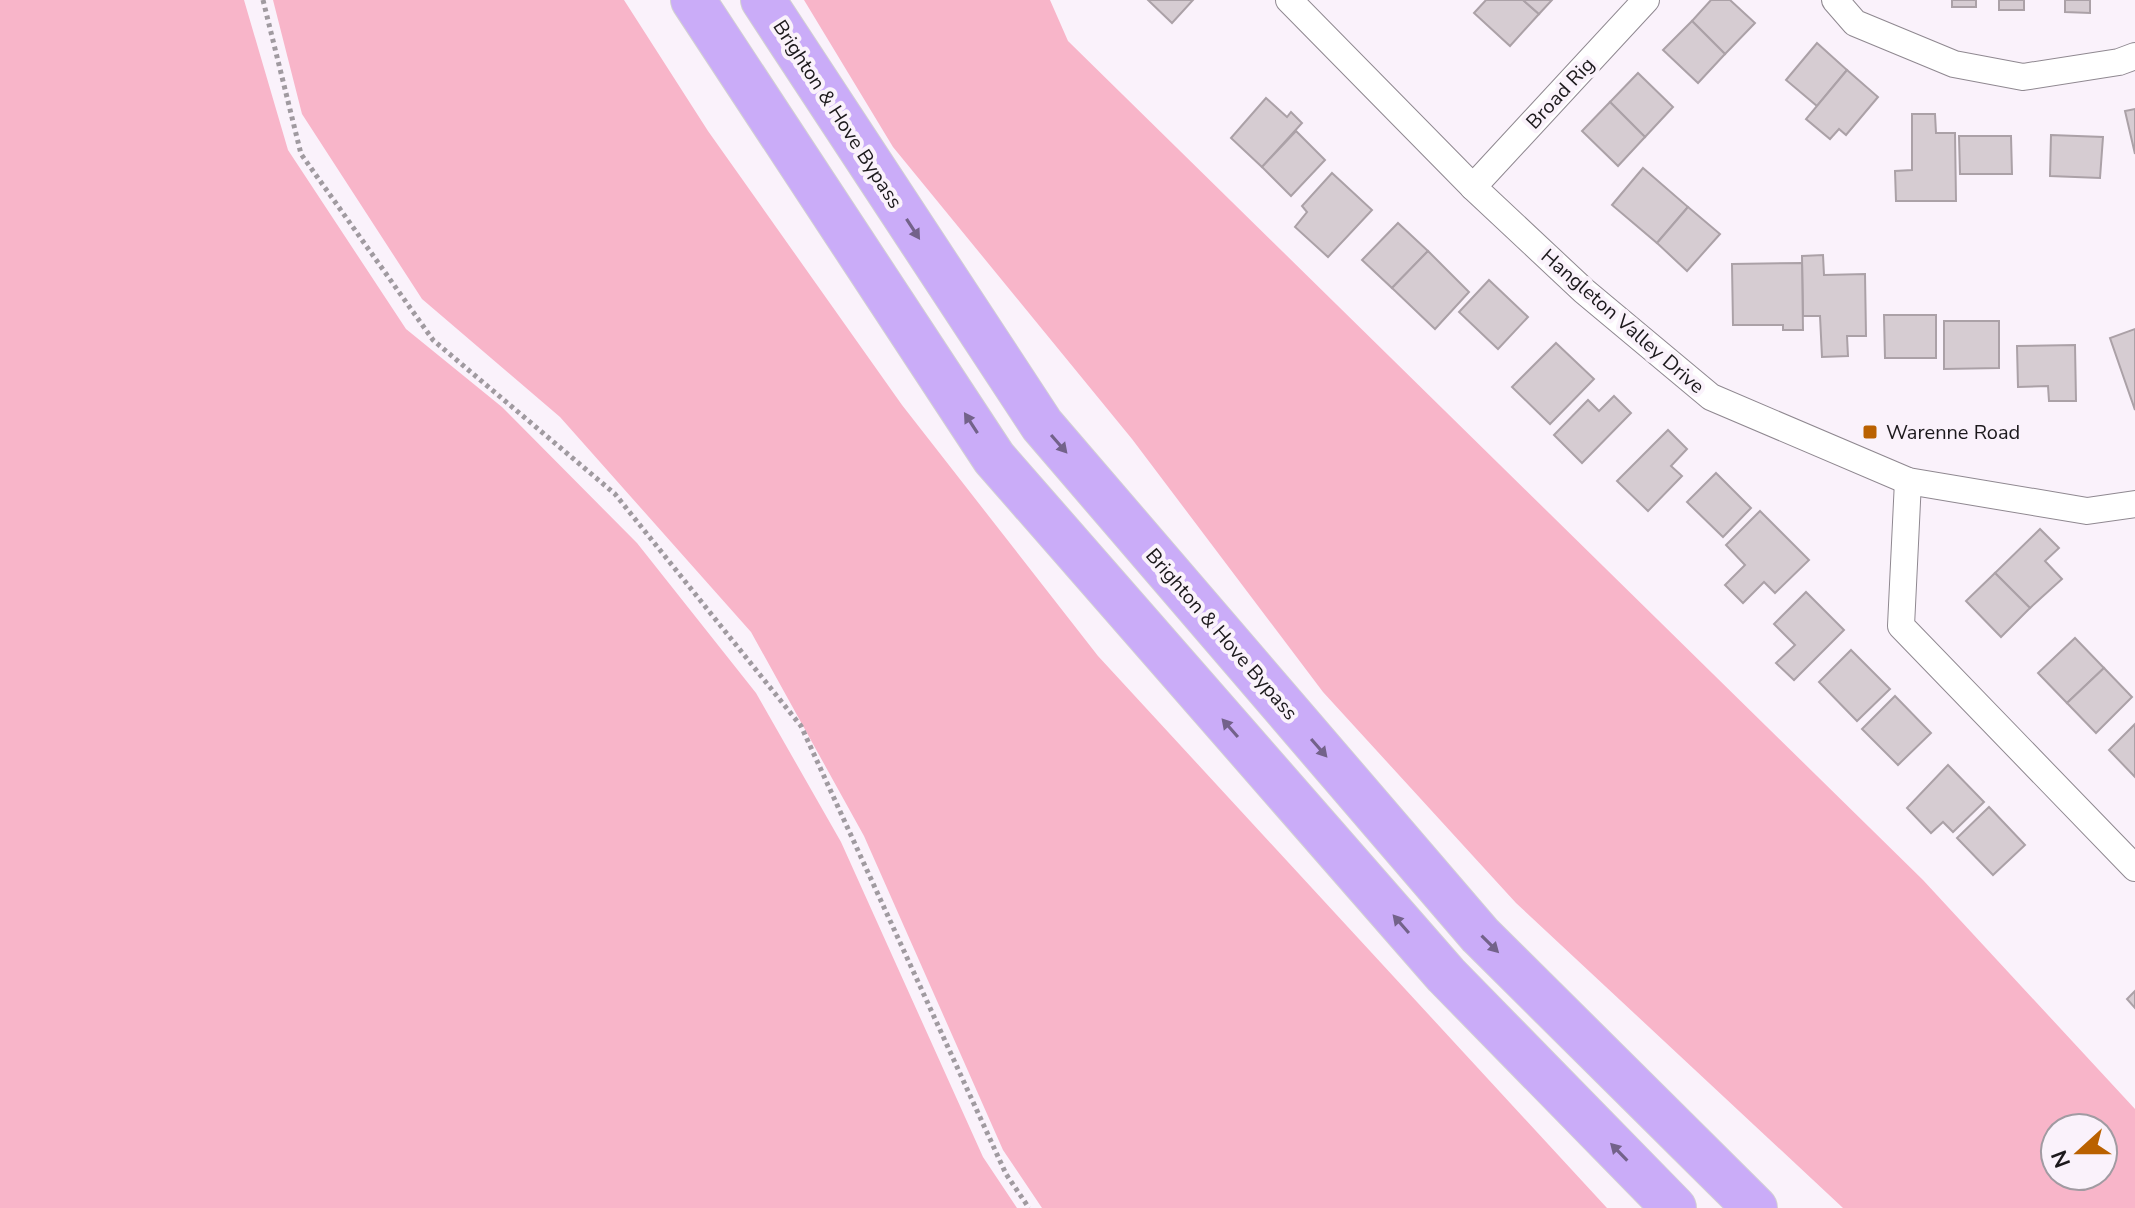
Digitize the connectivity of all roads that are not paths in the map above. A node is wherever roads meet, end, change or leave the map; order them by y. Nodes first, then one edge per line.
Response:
1 (693, 0) edge
2 (763, 0) edge
3 (1289, 0) edge
4 (1646, 0) edge
5 (1835, 0) edge
6 (2135, 56) edge
7 (1473, 187) junction
8 (1908, 481) junction
9 (2135, 504) edge
10 (2135, 868) edge
11 (1674, 1208) edge
12 (1755, 1208) edge

11 -> 1 highway
2 -> 12 highway, Brighton & Hove Bypass
3 - 7 street, Hangleton Valley Drive
4 - 7 street, Broad Rig
5 - 6 street
7 - 8 street, Hangleton Valley Drive
8 - 9 street, Hangleton Valley Drive
8 - 10 street

